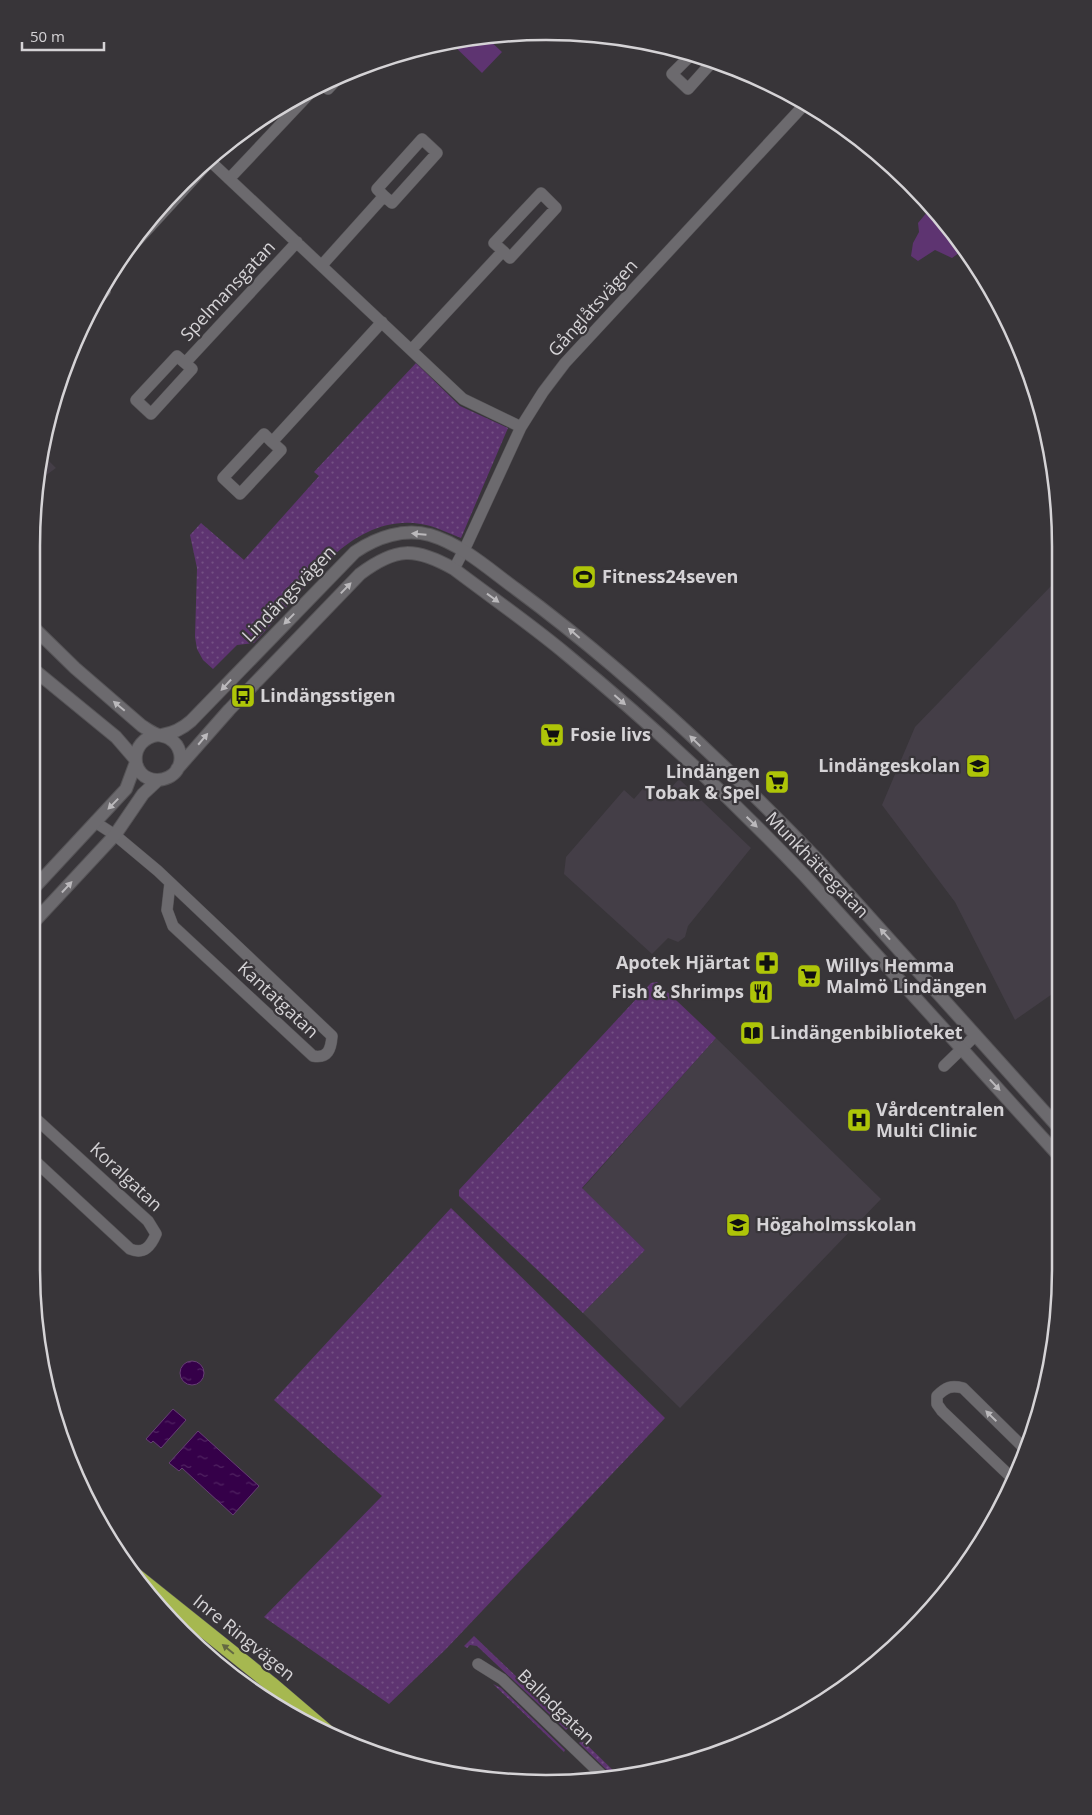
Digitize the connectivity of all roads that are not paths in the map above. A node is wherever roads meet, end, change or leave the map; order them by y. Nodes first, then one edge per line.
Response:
1 (686, 60) edge
2 (709, 67) edge
3 (300, 104) edge
4 (800, 109) edge
5 (214, 164) edge
6 (230, 179) junction
7 (384, 196) junction
8 (297, 242) junction
9 (502, 251) junction
10 (322, 265) junction
11 (382, 322) junction
12 (412, 349) junction
13 (186, 364) junction
14 (521, 427) junction
15 (272, 442) junction
16 (464, 551) junction
17 (454, 569) junction
18 (40, 634) edge
19 (40, 675) edge
20 (160, 735) junction
21 (136, 760) junction
22 (177, 769) junction
23 (158, 780) junction
24 (95, 822) junction
25 (115, 836) junction
26 (40, 882) edge
27 (170, 883) junction
28 (40, 916) edge
29 (976, 1036) junction
30 (962, 1049) junction
31 (944, 1066) dead end
32 (1052, 1120) edge
33 (40, 1123) edge
34 (1052, 1148) edge
35 (40, 1166) edge
36 (1020, 1444) edge
37 (1008, 1474) edge
38 (160, 1595) edge
39 (478, 1664) dead end
40 (307, 1715) edge
41 (599, 1772) edge

1 - 2 street
3 - 6 street
4 - 14 street, Gånglåtsvägen
5 - 6 street, Spelmansgatan
6 - 8 street, Spelmansgatan
7 - 7 street
7 - 10 street
8 - 10 street, Spelmansgatan
8 - 13 street, Spelmansgatan
9 - 9 street
9 - 12 street
10 - 11 street, Spelmansgatan
11 - 12 street, Spelmansgatan
11 - 15 street
12 - 14 street, Spelmansgatan
13 - 13 street, Spelmansgatan
14 - 16 street, Gånglåtsvägen
15 - 15 street
16 - 17 street, Gånglåtsvägen
16 -> 20 street, Lindängsvägen
29 -> 16 street, Munkhättegatan
22 -> 17 street, Lindängsvägen
17 -> 30 street, Munkhättegatan
20 -> 18 street
19 - 21 street
20 - 21 street, Lindängsvägen
20 - 22 street
21 - 23 street
21 -> 24 street, Lindängsvägen
22 - 23 street, Lindängsvägen
23 - 25 street, Lindängsvägen
24 - 25 street, Kantatgatan
24 - 26 street, Lindängsvägen
25 - 27 street, Kantatgatan
28 -> 25 street, Lindängsvägen
27 - 27 street, Kantatgatan
29 - 30 street
29 - 32 street, Munkhättegatan
30 - 31 street
30 -> 34 street, Munkhättegatan
33 - 35 street, Koralgatan
36 -> 37 street
40 -> 38 highway, Inre Ringvägen
39 - 41 street, Balladgatan

